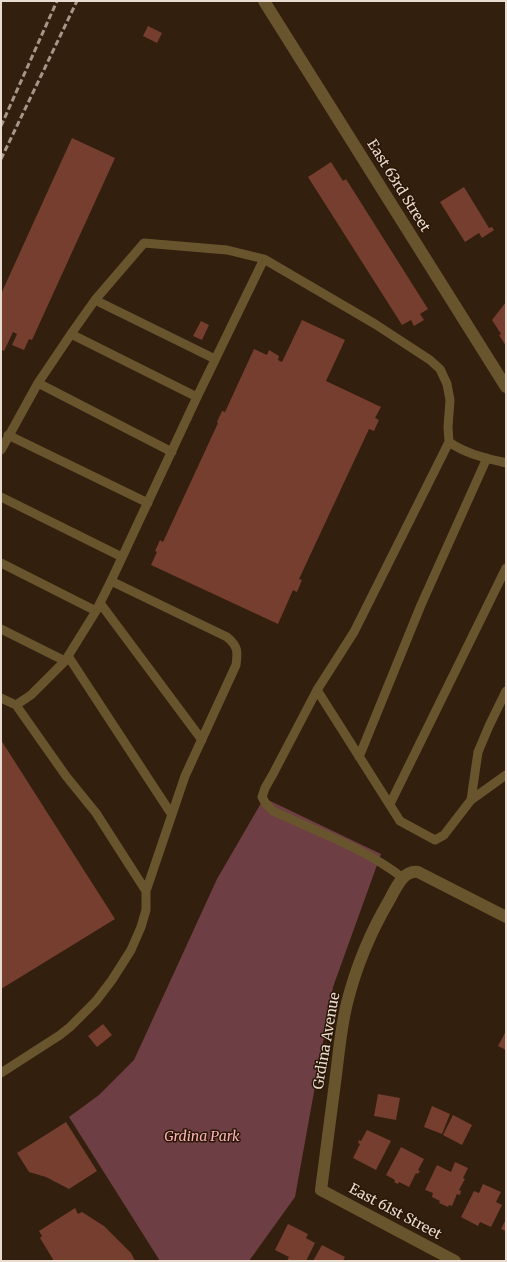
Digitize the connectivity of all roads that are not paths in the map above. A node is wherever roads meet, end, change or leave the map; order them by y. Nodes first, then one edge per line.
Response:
1 (264, 1) edge
2 (264, 259) junction
3 (95, 300) junction
4 (71, 334) junction
5 (216, 359) junction
6 (38, 383) junction
7 (506, 387) edge
8 (197, 397) junction
9 (8, 434) junction
10 (449, 442) junction
11 (1, 450) edge
12 (172, 452) junction
13 (487, 458) junction
14 (506, 463) edge
15 (1, 497) edge
16 (148, 503) junction
17 (122, 557) junction
18 (1, 563) edge
19 (506, 568) edge
20 (111, 581) junction
21 (98, 607) junction
22 (1, 629) edge
23 (66, 659) junction
24 (317, 690) junction
25 (506, 691) edge
26 (1, 698) edge
27 (16, 705) junction
28 (202, 740) junction
29 (359, 757) junction
30 (506, 775) edge
31 (471, 800) junction
32 (390, 804) junction
33 (172, 815) junction
34 (403, 878) junction
35 (146, 891) junction
36 (506, 916) edge
37 (1, 1073) edge
38 (321, 1190) joint
39 (455, 1261) edge

1 - 7 street, East 63rd Street
2 - 3 lane
2 - 5 lane
2 - 10 lane
3 - 4 lane
3 - 5 lane
4 - 6 lane
4 - 8 lane
5 - 8 lane
6 - 9 lane
6 - 12 lane
8 - 12 lane
9 - 11 lane
9 - 16 lane
10 - 13 lane
10 - 24 lane
12 - 16 lane
13 - 14 lane
13 - 29 lane
15 - 17 lane
16 - 17 lane
17 - 20 lane
18 - 21 lane
19 - 32 lane
20 - 21 lane
20 - 28 lane
21 - 23 lane
21 - 28 lane
22 - 23 lane
23 - 27 lane
23 - 33 lane
24 - 29 lane
24 - 34 lane
25 - 31 lane
26 - 27 lane
27 - 35 lane
28 - 33 lane
29 - 32 lane
30 - 31 lane
31 - 32 lane
33 - 35 lane
34 - 36 street
34 - 38 street, Grdina Avenue
35 - 37 lane
38 - 39 street, East 61st Street

